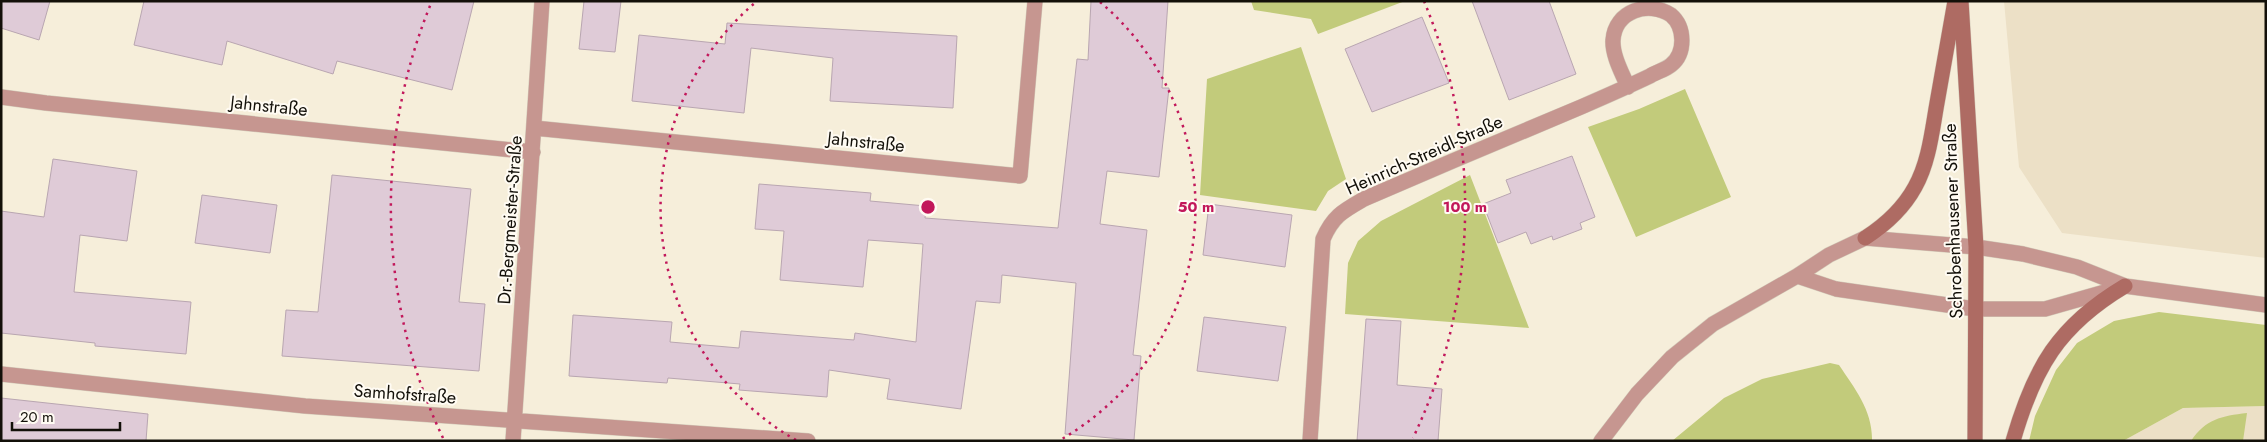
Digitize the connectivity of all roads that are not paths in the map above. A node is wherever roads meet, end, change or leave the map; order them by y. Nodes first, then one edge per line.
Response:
1 (542, 1) edge
2 (1035, 1) edge
3 (1954, 1) edge
4 (1961, 1) edge
5 (1628, 87) junction
6 (1, 97) edge
7 (534, 128) junction
8 (533, 152) junction
9 (1865, 238) junction
10 (1976, 247) junction
11 (1797, 276) junction
12 (2125, 286) junction
13 (2266, 305) edge
14 (1975, 309) junction
15 (1, 374) edge
16 (515, 420) junction
17 (514, 441) edge
18 (808, 441) edge
19 (1310, 441) edge
20 (1601, 441) edge
21 (1975, 441) edge
22 (2013, 441) edge

1 - 7 street, Dr.-Bergmeister-Straße
2 - 7 street, Jahnstraße
3 - 9 main road
4 - 10 main road, Schrobenhausener Straße
5 - 5 street, Heinrich-Streidl-Straße
5 - 19 street, Heinrich-Streidl-Straße
6 - 8 street, Jahnstraße
7 - 8 street, Dr.-Bergmeister-Straße
8 - 16 street, Dr.-Bergmeister-Straße
9 - 10 street
9 - 11 street
10 - 12 street
10 - 14 main road, Schrobenhausener Straße
11 - 14 street
11 - 20 street
12 - 13 street
12 - 14 street
12 - 22 main road
14 - 21 main road, Schrobenhausener Straße
15 - 16 street, Samhofstraße
16 - 17 street, Dr.-Bergmeister-Straße
16 - 18 street, Samhofstraße

